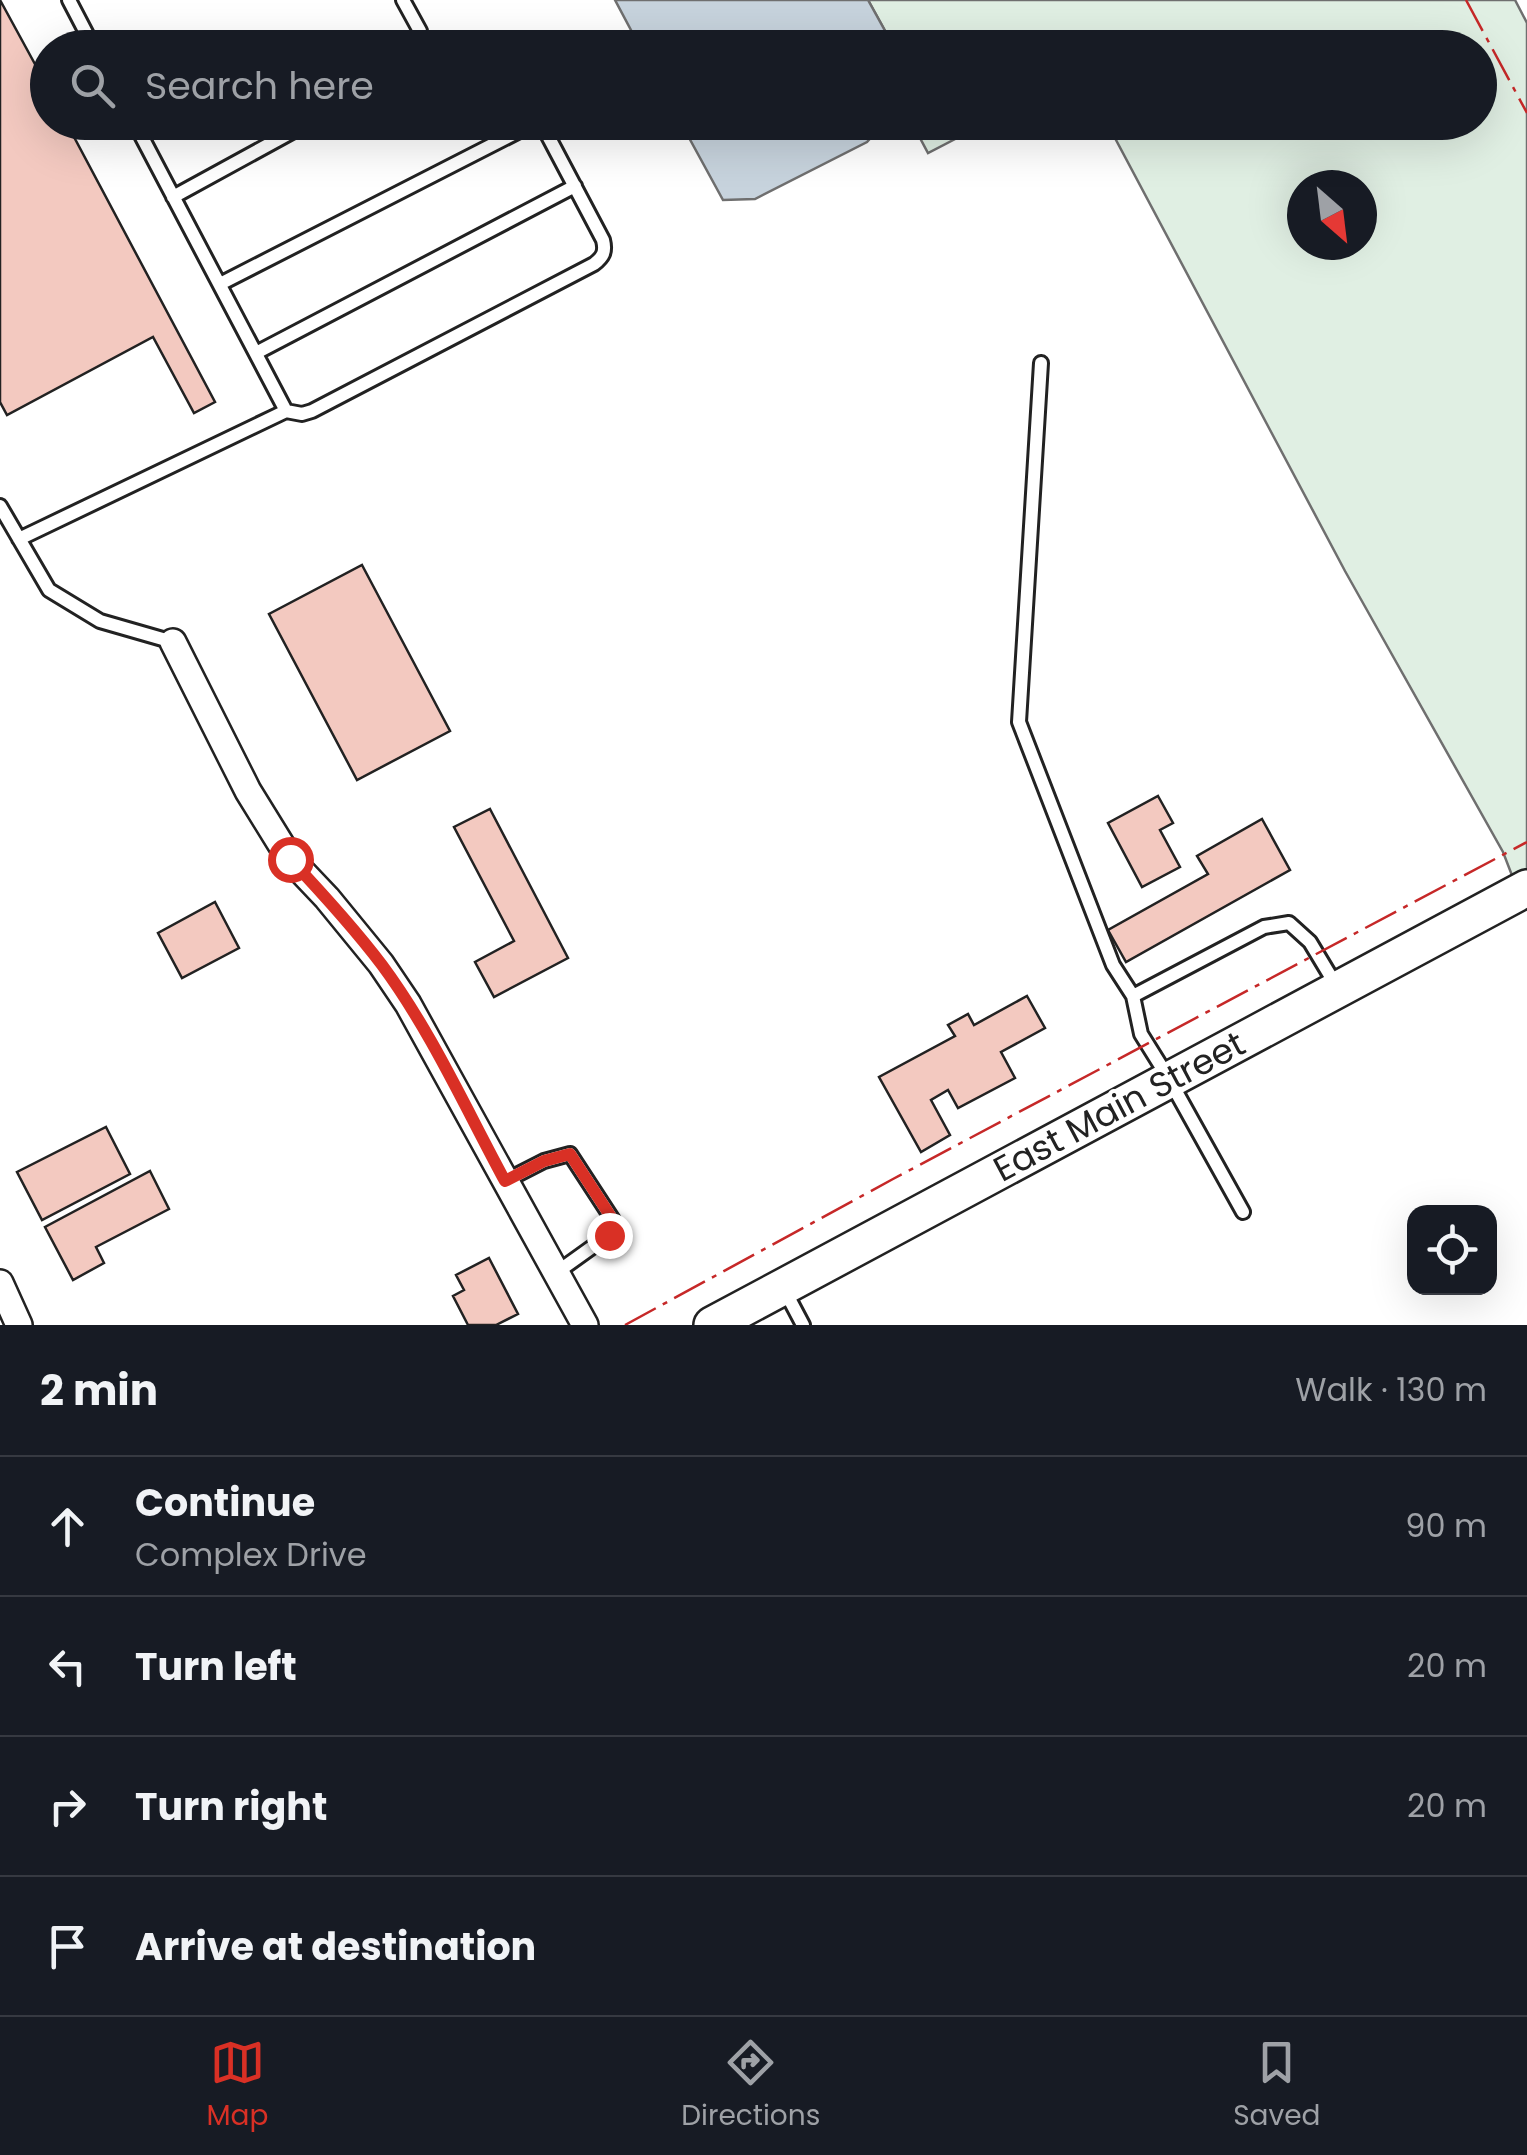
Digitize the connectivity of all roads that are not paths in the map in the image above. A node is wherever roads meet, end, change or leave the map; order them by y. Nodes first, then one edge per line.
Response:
1 (70, 0) edge
2 (403, 0) edge
3 (85, 30) edge
4 (419, 30) edge
5 (144, 140) edge
6 (277, 140) edge
7 (502, 140) edge
8 (550, 140) edge
9 (575, 186) junction
10 (174, 197) junction
11 (220, 284) junction
12 (256, 353) junction
13 (1041, 363) dead end
14 (286, 410) junction
15 (0, 506) edge
16 (20, 539) junction
17 (173, 642) joint
18 (1527, 888) edge
19 (1338, 989) junction
20 (1133, 996) junction
21 (1169, 1079) junction
22 (505, 1181) junction
23 (1243, 1212) dead end
24 (556, 1273) junction
25 (0, 1284) edge
26 (782, 1287) junction
27 (19, 1325) edge
28 (585, 1325) edge
29 (712, 1325) edge
30 (803, 1325) edge

1 - 3 lane
2 - 4 lane
5 - 10 lane
6 - 10 lane
7 - 11 lane
8 - 9 lane
9 - 12 lane
9 - 14 lane
10 - 11 lane
11 - 12 lane
12 - 14 lane
13 - 20 lane
14 - 16 lane
15 - 16 lane
16 - 17 lane
17 - 22 street
18 - 19 main road, East Main Street
19 - 20 lane
19 - 21 main road, East Main Street
20 - 21 lane
21 - 23 lane
21 - 26 main road, East Main Street
22 - 24 street
22 - 24 lane
24 - 28 street
25 - 27 street
26 - 29 main road, East Main Street
26 - 30 lane

